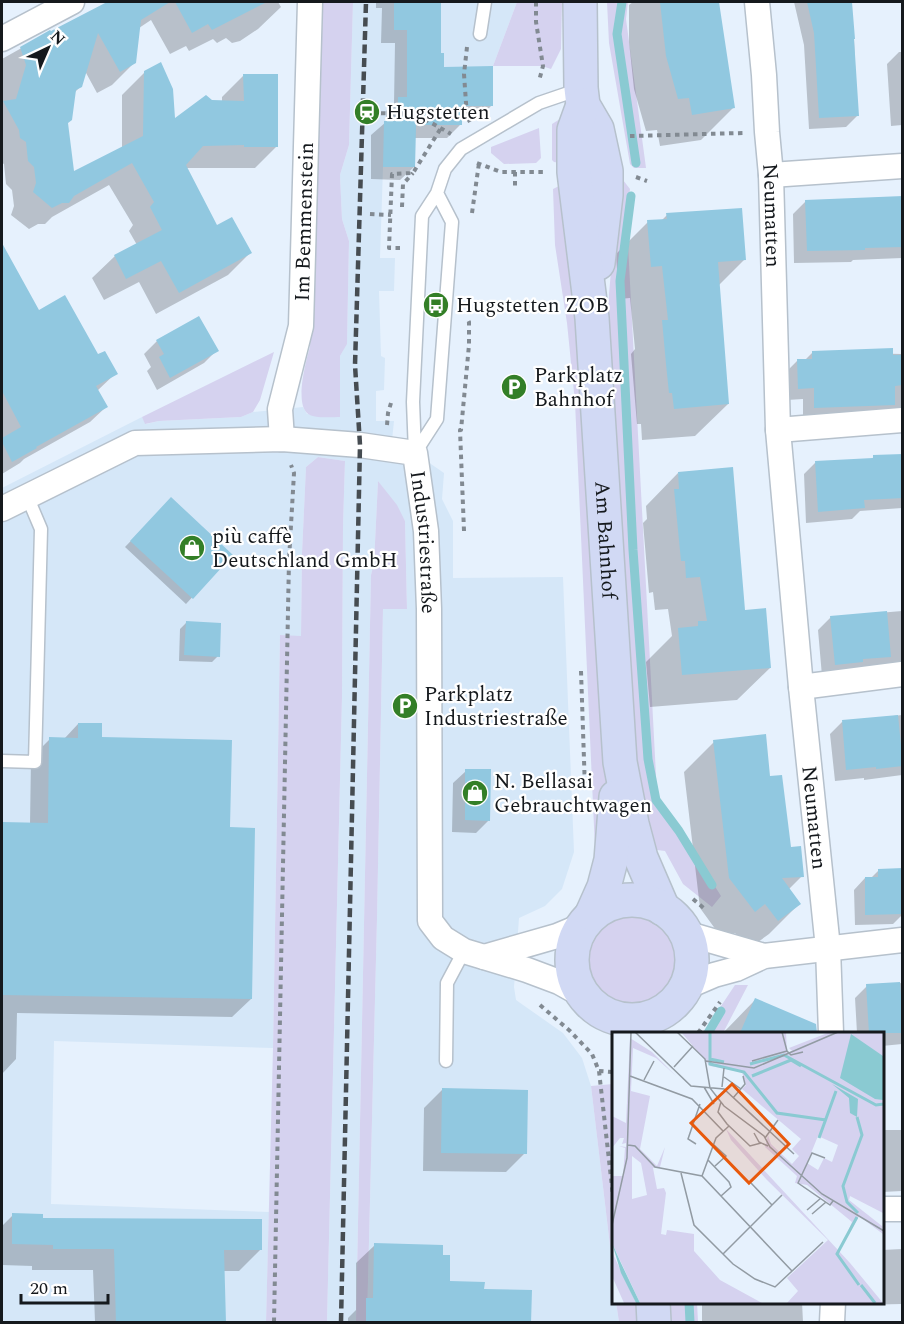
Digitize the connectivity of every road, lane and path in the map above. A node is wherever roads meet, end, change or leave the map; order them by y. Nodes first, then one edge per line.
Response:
1 (72, 2) edge
2 (310, 2) edge
3 (485, 2) edge
4 (536, 2) edge
5 (580, 2) edge
6 (757, 2) edge
7 (480, 34) joint
8 (2, 39) edge
9 (543, 66) dead end
10 (582, 97) junction
11 (372, 113) dead end
12 (441, 128) junction
13 (767, 132) junction
14 (452, 135) dead end
15 (630, 136) dead end
16 (477, 139) junction
17 (473, 161) dead end
18 (482, 164) junction
19 (903, 166) edge
20 (515, 172) junction
21 (548, 172) dead end
22 (771, 175) junction
23 (515, 187) dead end
24 (437, 194) junction
25 (370, 214) dead end
26 (391, 215) junction
27 (471, 217) dead end
28 (400, 248) dead end
29 (465, 313) dead end
30 (903, 420) edge
31 (778, 430) junction
32 (282, 439) junction
33 (416, 453) junction
34 (27, 496) junction
35 (2, 509) edge
36 (464, 531) dead end
37 (580, 665) dead end
38 (903, 674) edge
39 (801, 687) junction
40 (2, 761) edge
41 (620, 762) junction
42 (585, 795) dead end
43 (663, 909) junction
44 (587, 920) junction
45 (685, 933) junction
46 (903, 940) edge
47 (828, 948) junction
48 (474, 954) junction
49 (764, 956) junction
50 (527, 970) junction
51 (672, 1009) edge
52 (600, 1015) edge
53 (831, 1032) edge
54 (446, 1061) dead end
55 (599, 1071) junction
56 (612, 1072) edge
57 (612, 1187) edge
58 (883, 1209) edge
59 (903, 1209) edge
60 (653, 1303) edge
61 (833, 1303) edge
62 (274, 1323) edge
63 (654, 1323) edge
64 (832, 1323) edge

1 - 8 street
2 - 32 street, Im Bemmenstein
3 - 7 lane
4 - 9 path
5 - 10 main road, Am Bahnhof
6 - 13 street, Neumatten
7 - 16 path
10 - 16 lane
10 - 41 main road, Am Bahnhof
11 - 12 path
12 - 14 path
12 - 26 path
13 - 15 path
13 - 22 street, Neumatten
16 - 18 path
16 - 24 lane
17 - 18 path
18 - 20 path
18 - 27 path
19 - 22 street
20 - 21 path
20 - 23 path
22 - 31 street, Neumatten
24 - 33 lane
24 - 33 lane
25 - 26 path
26 - 28 path
29 - 36 path
30 - 31 street
31 - 39 street, Neumatten
32 - 33 street, Industriestraße
32 - 34 street, Industriestraße
32 - 62 path
33 - 48 street, Industriestraße
34 - 35 street, Industriestraße
34 - 40 lane
37 - 42 path
38 - 39 street
39 - 47 street, Neumatten
41 - 43 main road, Am Bahnhof
41 - 44 main road, Am Bahnhof
43 - 44 main road, Am Bahnhof
43 - 45 main road, Am Bahnhof
44 - 48 street
44 - 52 main road, Am Bahnhof
45 - 49 street
45 - 51 main road, Am Bahnhof
46 - 47 street
47 - 49 street
47 - 53 street, Neumatten
48 - 50 street, Industriestraße
48 - 54 lane
49 - 51 street
50 - 52 street, Industriestraße
50 - 55 path
51 - 52 main road
55 - 56 path
55 - 57 path
58 - 59 street
60 - 63 main road
61 - 64 street

